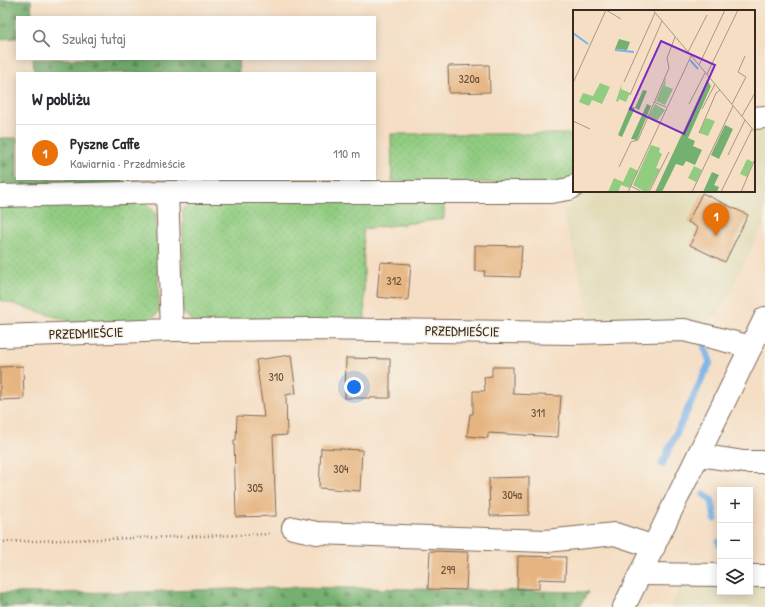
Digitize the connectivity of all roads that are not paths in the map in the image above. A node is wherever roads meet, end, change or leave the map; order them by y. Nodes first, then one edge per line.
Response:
1 (765, 117) edge
2 (755, 118) edge
3 (573, 187) edge
4 (167, 192) junction
5 (0, 196) edge
6 (765, 318) edge
7 (172, 330) junction
8 (0, 336) edge
9 (751, 347) junction
10 (698, 455) junction
11 (765, 462) edge
12 (293, 528) road end
13 (654, 547) junction
14 (640, 574) junction
15 (717, 576) edge
16 (753, 576) edge
17 (765, 576) edge
18 (624, 607) edge

1 - 2 street
3 - 4 street
4 - 5 street
4 - 7 street
6 - 9 street
7 - 8 street, PRZEDMIEŚCIE
7 - 9 street, PRZEDMIEŚCIE
9 - 10 street
10 - 11 street
10 - 13 street
12 - 13 street
13 - 14 street
14 - 15 street
14 - 18 street
16 - 17 street

